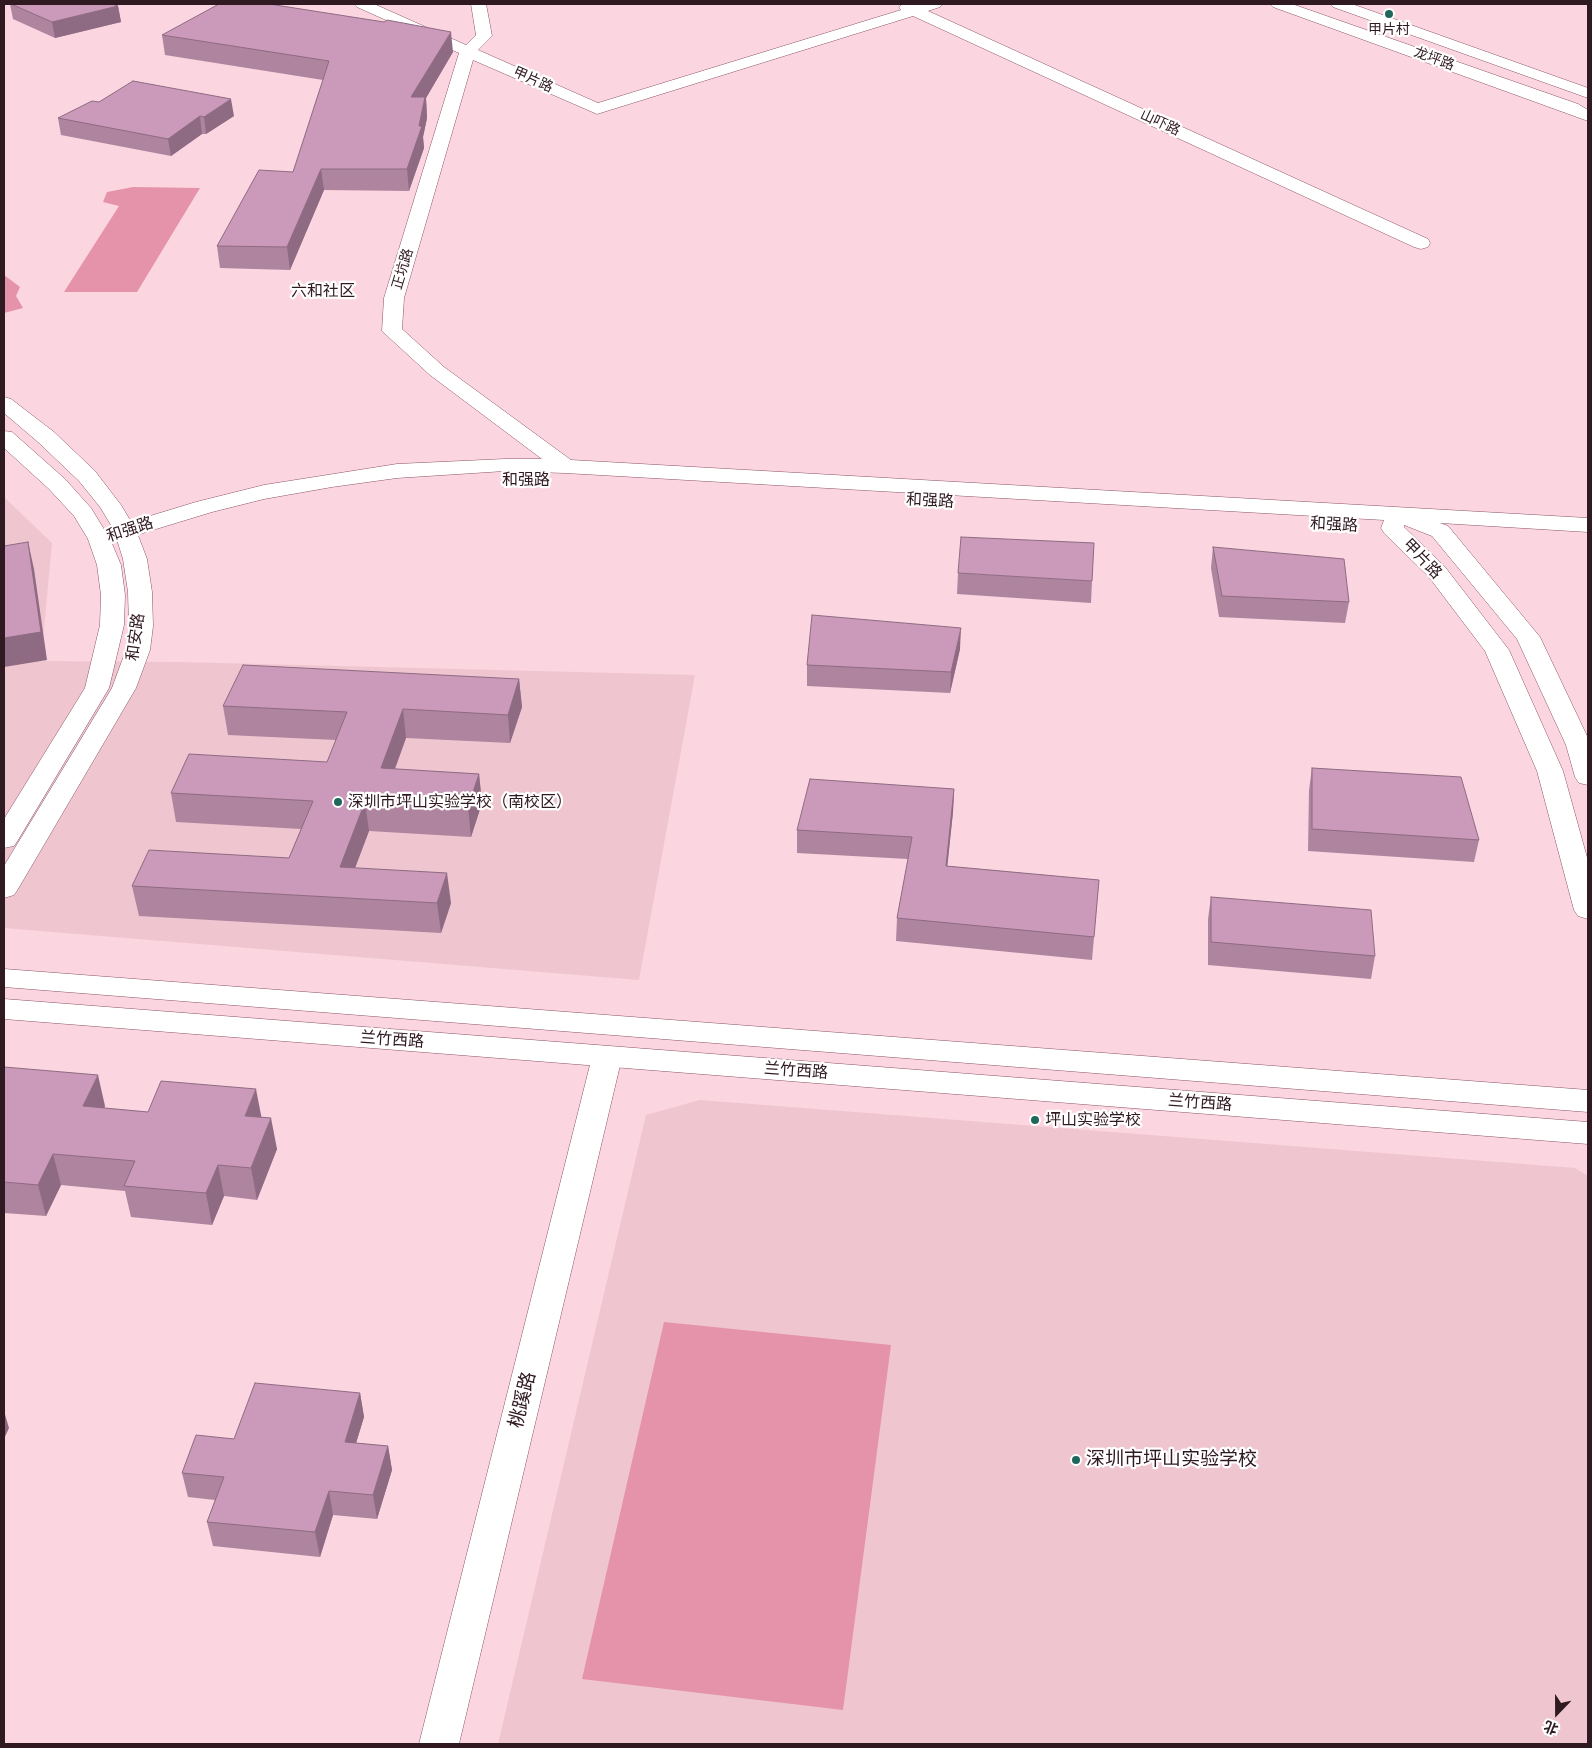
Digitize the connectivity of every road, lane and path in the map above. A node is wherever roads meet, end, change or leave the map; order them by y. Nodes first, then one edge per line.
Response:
1 (362, 4) edge
2 (387, 4) edge
3 (479, 4) edge
4 (899, 4) edge
5 (935, 4) edge
6 (1278, 4) edge
7 (1338, 4) edge
8 (915, 10) junction
9 (468, 51) junction
10 (1588, 93) edge
11 (1588, 116) edge
12 (1421, 243) dead end
13 (4, 404) edge
14 (4, 437) edge
15 (565, 466) junction
16 (100, 493) junction
17 (72, 501) junction
18 (1395, 521) junction
19 (1588, 525) edge
20 (1440, 530) junction
21 (128, 538) junction
22 (99, 539) junction
23 (1588, 539) edge
24 (1588, 777) edge
25 (4, 840) edge
26 (4, 889) edge
27 (1588, 910) edge
28 (4, 978) edge
29 (4, 1009) edge
30 (606, 1056) junction
31 (1588, 1101) edge
32 (1588, 1134) edge
33 (439, 1744) edge

1 - 9 street, 甲片路
2 - 9 street, 甲片路
3 - 9 street, 正坑路
4 - 8 street, 山吓路
5 - 8 street
6 - 11 street, 龙坪路
7 - 10 street, 龙坪路
8 - 9 street, 甲片路
8 - 12 street, 山吓路
9 - 15 street, 正坑路
13 - 16 street, 和安路
14 - 17 street, 和安路
15 - 18 street, 和强路
15 - 21 street, 和强路
16 - 17 street
16 - 21 street, 和安路
17 - 22 street, 和安路
18 - 19 street, 和强路
18 - 20 street, 甲片路
18 - 21 street, 和强路
18 - 27 street, 甲片路
20 - 23 street
20 - 24 street, 甲片路
21 - 22 street, 和强路
21 - 26 street, 和安路
22 - 25 street, 和安路
28 - 31 street, 兰竹西路
29 - 30 street, 兰竹西路
30 - 32 street, 兰竹西路
30 - 33 street, 桃蹊路

